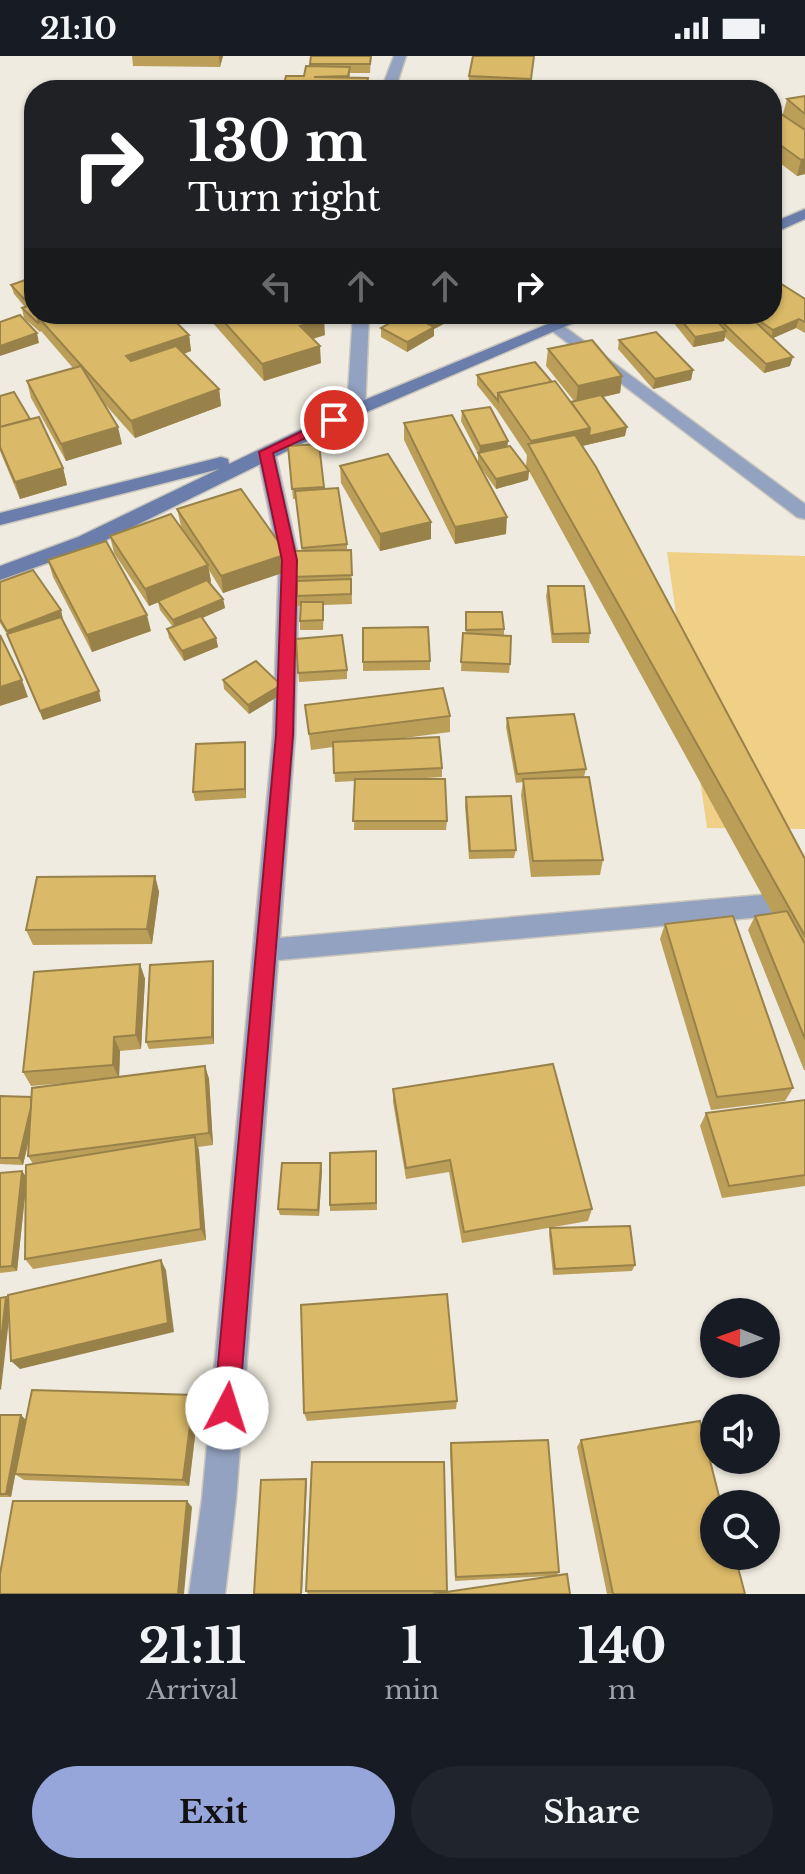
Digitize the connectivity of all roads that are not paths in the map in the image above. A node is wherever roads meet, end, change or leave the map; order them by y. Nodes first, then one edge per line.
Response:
1 (400, 56) edge
2 (392, 80) edge
3 (805, 213) edge
4 (782, 224) edge
5 (360, 324) edge
6 (564, 324) edge
7 (558, 327) junction
8 (356, 410) junction
9 (266, 452) junction
10 (804, 513) edge
11 (0, 519) edge
12 (0, 573) edge
13 (805, 902) edge
14 (266, 950) junction
15 (207, 1594) edge

1 - 2 street
3 - 4 main road
5 - 8 street
6 - 7 main road
7 - 8 main road
7 - 10 street
8 - 9 main road
9 - 11 main road
9 - 12 main road
9 - 14 street
13 - 14 street
14 - 15 street

